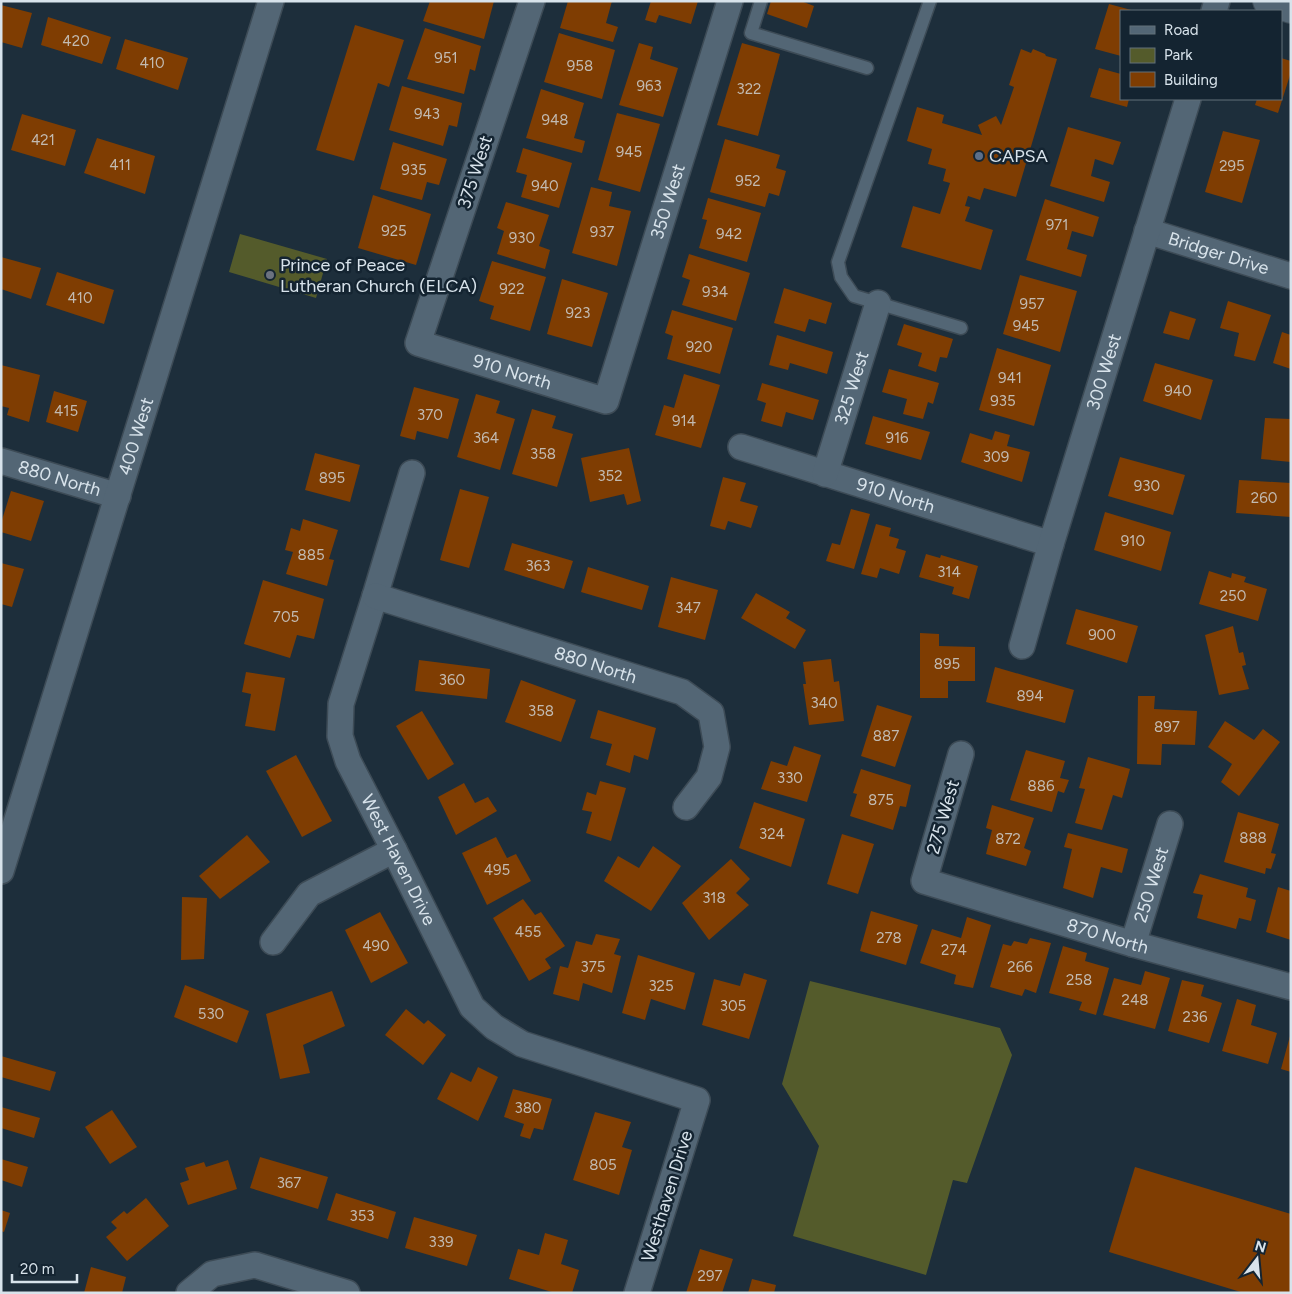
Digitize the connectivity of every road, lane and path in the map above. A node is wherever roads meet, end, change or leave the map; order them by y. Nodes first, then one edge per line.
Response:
1 (271, 1) edge
2 (532, 1) edge
3 (730, 1) edge
4 (761, 1) edge
5 (930, 1) edge
6 (1267, 1) edge
7 (1291, 9) edge
8 (867, 68) dead end
9 (1188, 100) edge
10 (1147, 230) junction
11 (1291, 276) edge
12 (878, 303) junction
13 (961, 328) dead end
14 (418, 343) joint
15 (606, 401) joint
16 (741, 447) dead end
17 (1, 460) edge
18 (412, 473) dead end
19 (825, 474) junction
20 (118, 496) junction
21 (1052, 544) junction
22 (375, 596) junction
23 (1022, 646) dead end
24 (961, 754) dead end
25 (686, 807) dead end
26 (1170, 824) dead end
27 (394, 850) junction
28 (1, 871) edge
29 (924, 881) joint
30 (273, 942) dead end
31 (1133, 944) junction
32 (1291, 987) edge
33 (697, 1100) joint
34 (190, 1293) edge
35 (348, 1293) edge
36 (637, 1293) edge

1 - 20 street, 400 West
2 - 14 street, 375 West
3 - 15 street, 350 West
4 - 8 lane
5 - 12 lane
6 - 7 street
9 - 10 street, 300 West
10 - 11 street, Bridger Drive
10 - 21 street, 300 West
12 - 13 lane
12 - 19 street, 325 West
14 - 15 street, 910 North
16 - 19 street, 910 North
17 - 20 street, 880 North
18 - 22 street, West Haven Drive
19 - 21 street, 910 North
20 - 28 street, 400 West
21 - 23 street, 300 West
22 - 25 street, 880 North
22 - 27 street, West Haven Drive
24 - 29 street, 275 West
26 - 31 street, 250 West
27 - 30 street
27 - 33 street, West Haven Drive
29 - 31 street, 870 North
31 - 32 street, 870 North
33 - 36 street, Westhaven Drive
34 - 35 street

